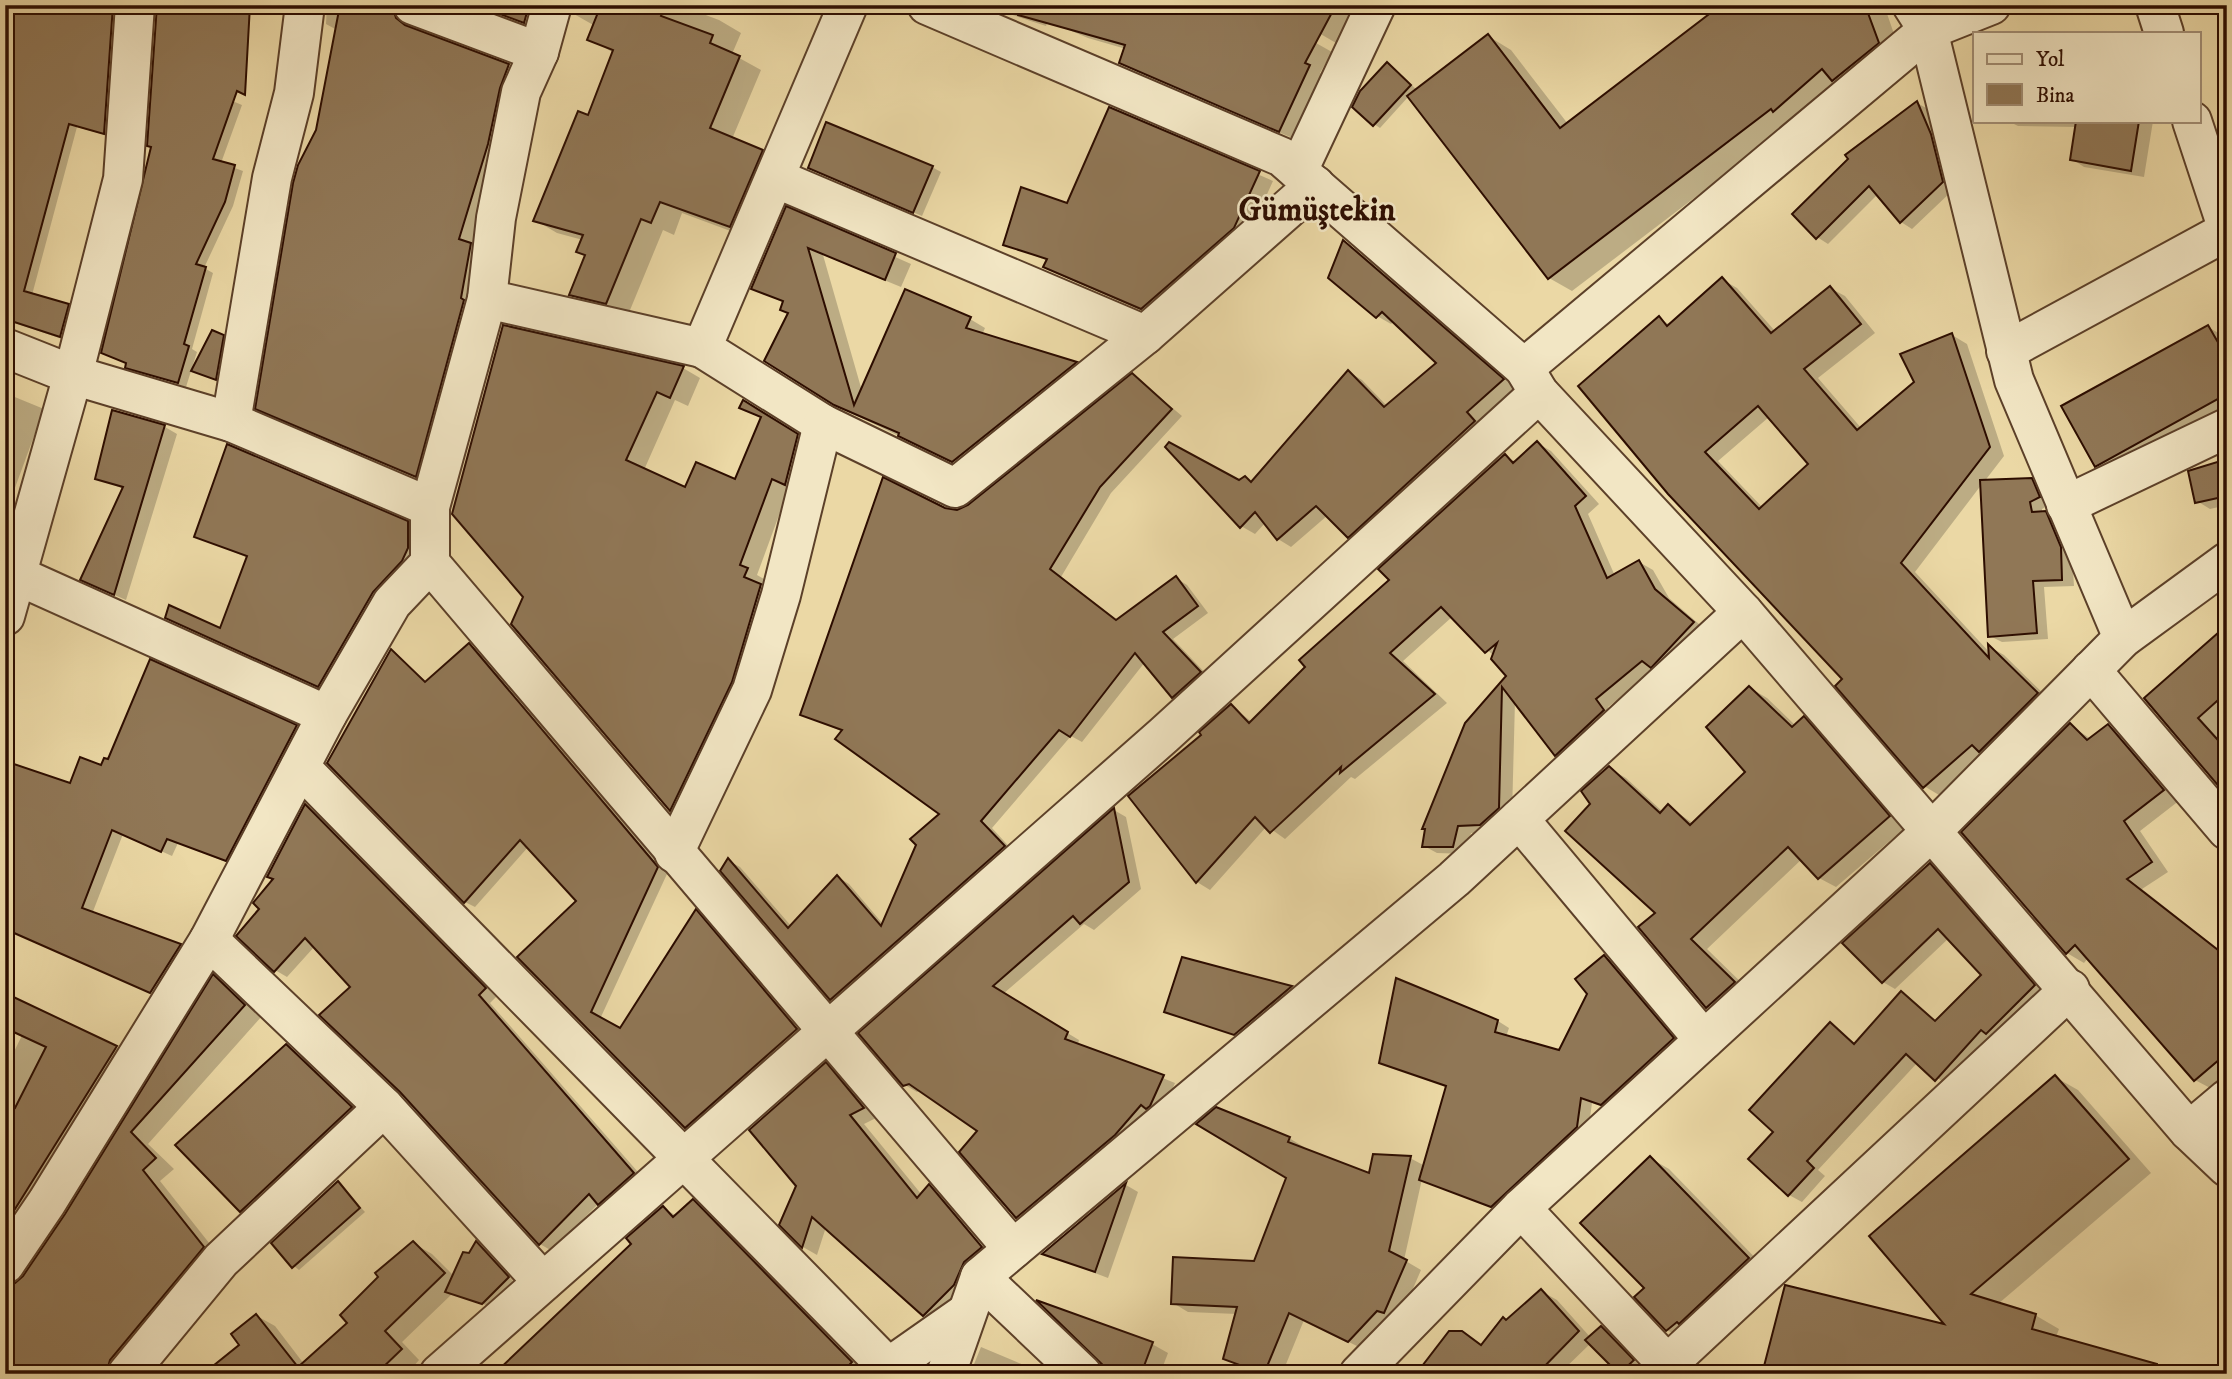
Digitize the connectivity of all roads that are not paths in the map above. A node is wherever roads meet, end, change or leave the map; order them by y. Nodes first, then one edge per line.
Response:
1 (135, 5) edge
2 (305, 5) edge
3 (413, 5) edge
4 (552, 5) edge
5 (848, 5) edge
6 (927, 5) edge
7 (1376, 5) edge
8 (1991, 5) edge
9 (2155, 5) edge
10 (1920, 18) edge
11 (2164, 32) edge
12 (539, 52) junction
13 (2192, 122) edge
14 (775, 178) junction
15 (1306, 178) junction
16 (2227, 229) edge
17 (486, 299) junction
18 (1144, 335) junction
19 (5, 348) edge
20 (702, 348) junction
21 (2006, 351) junction
22 (73, 376) junction
23 (1532, 380) junction
24 (231, 422) junction
25 (823, 425) junction
26 (2227, 428) edge
27 (2066, 505) junction
28 (430, 507) junction
29 (2227, 562) edge
30 (430, 564) junction
31 (10, 571) edge
32 (1743, 612) junction
33 (5, 616) edge
34 (2123, 638) junction
35 (2091, 670) junction
36 (327, 715) junction
37 (300, 767) junction
38 (1519, 819) junction
39 (1933, 830) junction
40 (2227, 830) edge
41 (674, 853) junction
42 (209, 940) junction
43 (2070, 989) junction
44 (828, 1028) junction
45 (1704, 1040) junction
46 (2227, 1099) edge
47 (384, 1107) junction
48 (2189, 1131) junction
49 (684, 1158) junction
50 (2227, 1167) edge
51 (1521, 1208) junction
52 (1013, 1249) junction
53 (5, 1264) edge
54 (980, 1277) junction
55 (543, 1282) junction
56 (966, 1313) junction
57 (1673, 1371) edge
58 (892, 1372) edge
59 (127, 1374) edge
60 (439, 1374) edge
61 (946, 1374) edge
62 (1082, 1374) edge
63 (1359, 1374) edge

1 - 22 street
2 - 24 street
3 - 12 street
4 - 12 street
5 - 14 street
6 - 15 street
7 - 15 street
8 - 10 street
9 - 11 street
10 - 21 street
10 - 23 street
12 - 17 street
13 - 16 street
14 - 18 street
14 - 20 street
15 - 18 street
15 - 23 street
16 - 21 street
17 - 20 street
17 - 28 street
18 - 25 street
19 - 22 street
20 - 25 street
21 - 27 street
22 - 24 street
22 - 31 street
23 - 32 street
23 - 44 street
24 - 28 street
25 - 41 street
26 - 27 street
27 - 34 street
28 - 30 street
29 - 34 street
30 - 36 street
30 - 41 street
31 - 33 street
31 - 36 street
32 - 38 street
32 - 39 street
34 - 35 street
35 - 39 street
35 - 40 street
36 - 37 street
37 - 42 street
37 - 49 street
38 - 45 street
38 - 52 street
39 - 43 street
39 - 45 street
41 - 44 street
42 - 47 street
42 - 53 street
43 - 48 street
43 - 57 street
44 - 49 street
44 - 52 street
45 - 51 street
46 - 48 street
47 - 55 street
47 - 59 street
48 - 50 street
49 - 55 street
49 - 58 street
51 - 57 street
51 - 63 street
52 - 54 street
54 - 56 street
54 - 62 street
55 - 60 street
56 - 58 street
56 - 61 street

